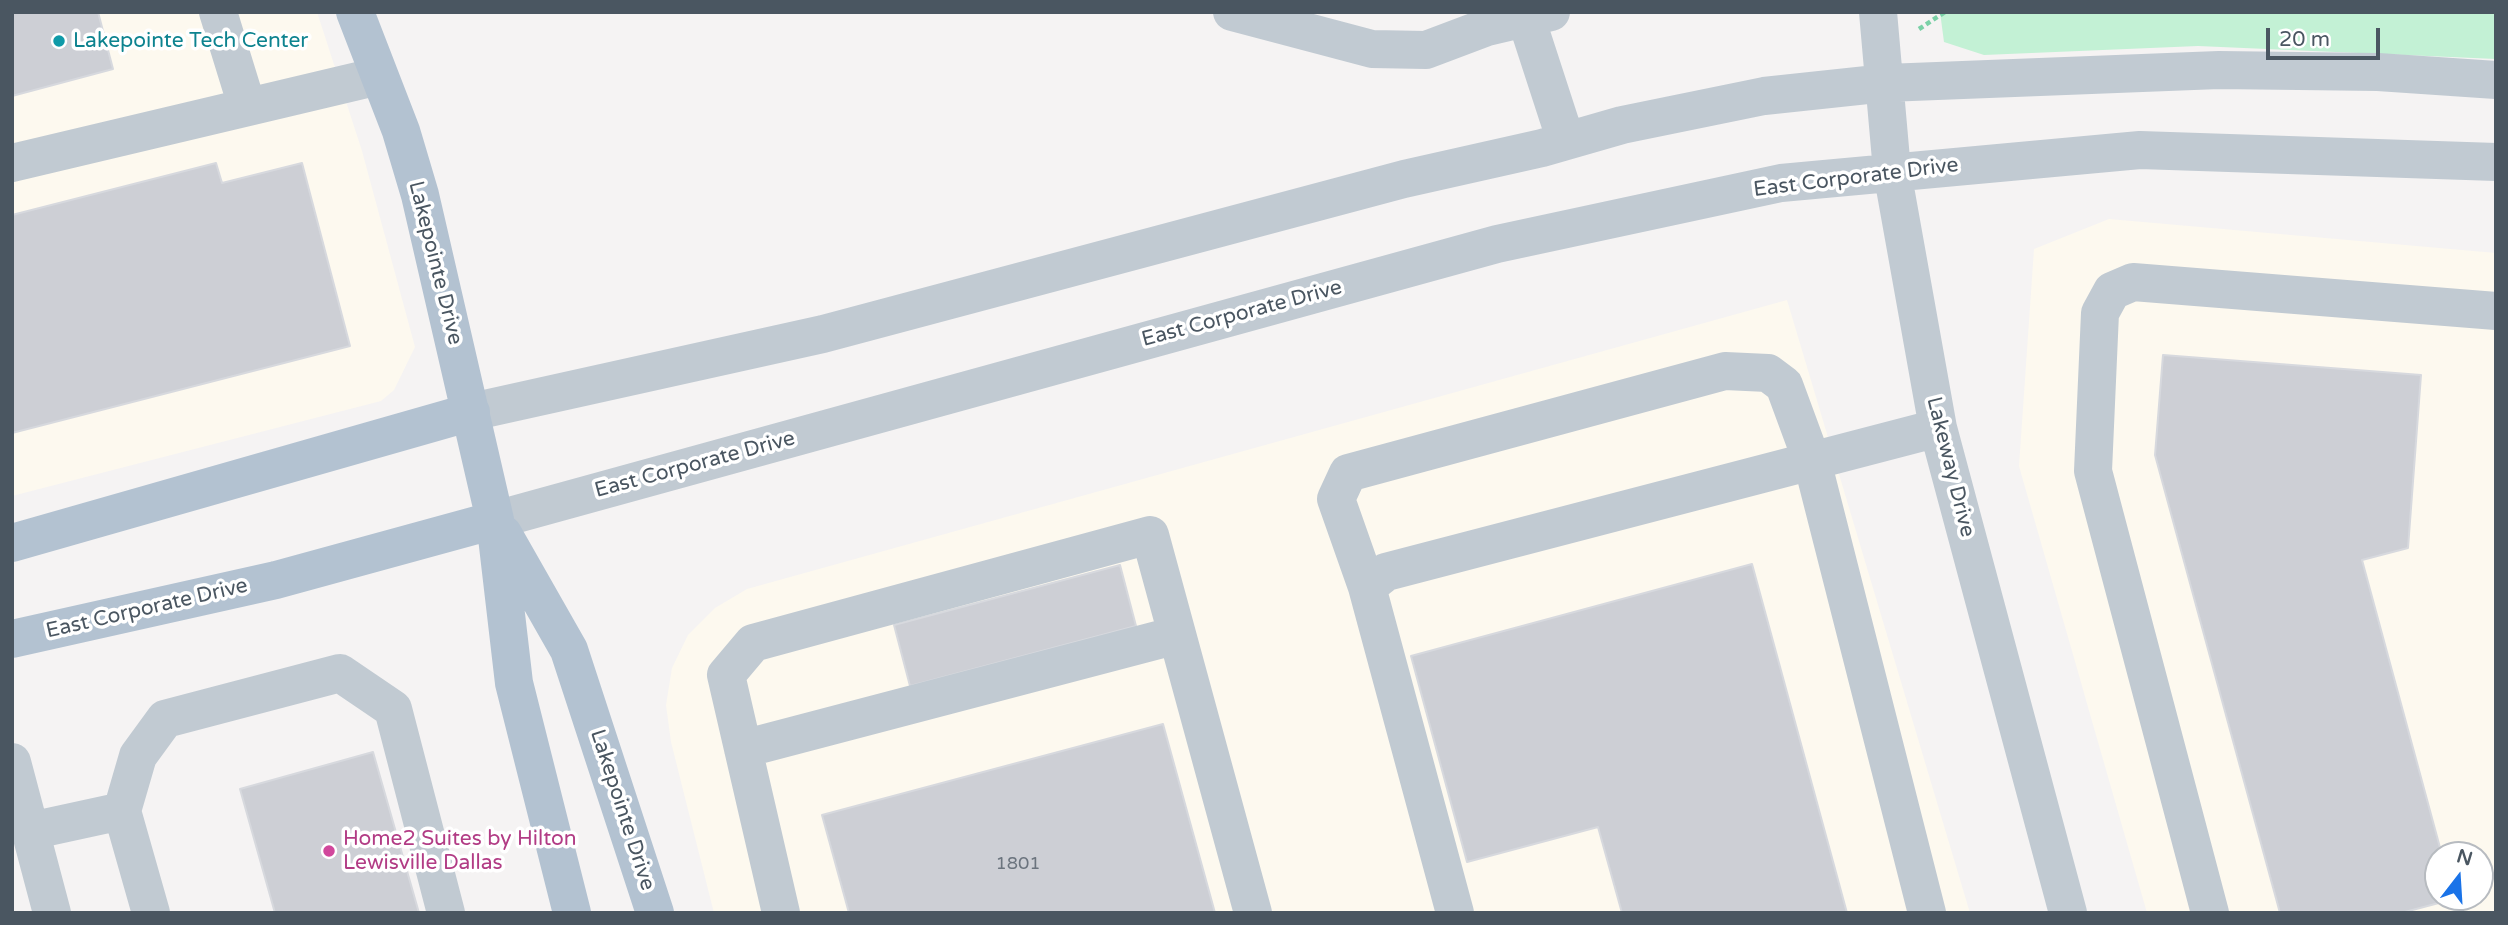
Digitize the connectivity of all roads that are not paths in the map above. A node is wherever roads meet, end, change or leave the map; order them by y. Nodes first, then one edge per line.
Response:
1 (218, 12) edge
2 (355, 12) edge
3 (1232, 12) edge
4 (1878, 12) edge
5 (1538, 15) edge
6 (379, 76) junction
7 (2496, 80) edge
8 (1885, 83) junction
9 (247, 106) junction
10 (1566, 141) junction
11 (2496, 162) edge
12 (12, 163) edge
13 (1892, 171) junction
14 (2496, 300) edge
15 (2495, 311) edge
16 (471, 412) junction
17 (1938, 428) junction
18 (1812, 461) junction
19 (495, 520) junction
20 (12, 542) edge
21 (1367, 587) junction
22 (1177, 635) junction
23 (12, 639) edge
24 (743, 749) junction
25 (12, 762) edge
26 (122, 811) junction
27 (30, 831) junction
28 (52, 913) edge
29 (151, 913) edge
30 (446, 913) edge
31 (572, 913) edge
32 (655, 913) edge
33 (781, 913) edge
34 (1254, 913) edge
35 (1455, 913) edge
36 (1927, 913) edge
37 (2068, 913) edge
38 (2210, 913) edge

1 - 9 street
2 - 6 main road, Lakepointe Drive
3 - 5 street
4 - 8 street, Lakeway Drive
5 - 10 street
6 - 9 street
6 - 16 main road, Lakepointe Drive
7 - 8 street
8 - 10 street
8 - 13 street, Lakeway Drive
9 - 12 street
10 - 16 street
11 - 13 street, East Corporate Drive
13 - 17 street, Lakeway Drive
13 - 19 street, East Corporate Drive
14 - 15 street
15 - 38 street
16 - 19 main road, Lakepointe Drive
16 - 20 main road
17 - 18 street
17 - 37 street, Lakeway Drive
18 - 21 street
18 - 21 street
18 - 36 street
19 - 23 main road, East Corporate Drive
19 - 31 main road, Lakepointe Drive
19 - 32 main road, Lakepointe Drive
21 - 35 street
22 - 24 street
22 - 24 street
22 - 34 street
24 - 33 street
25 - 27 street
26 - 27 street
26 - 29 street
26 - 30 street
27 - 28 street

